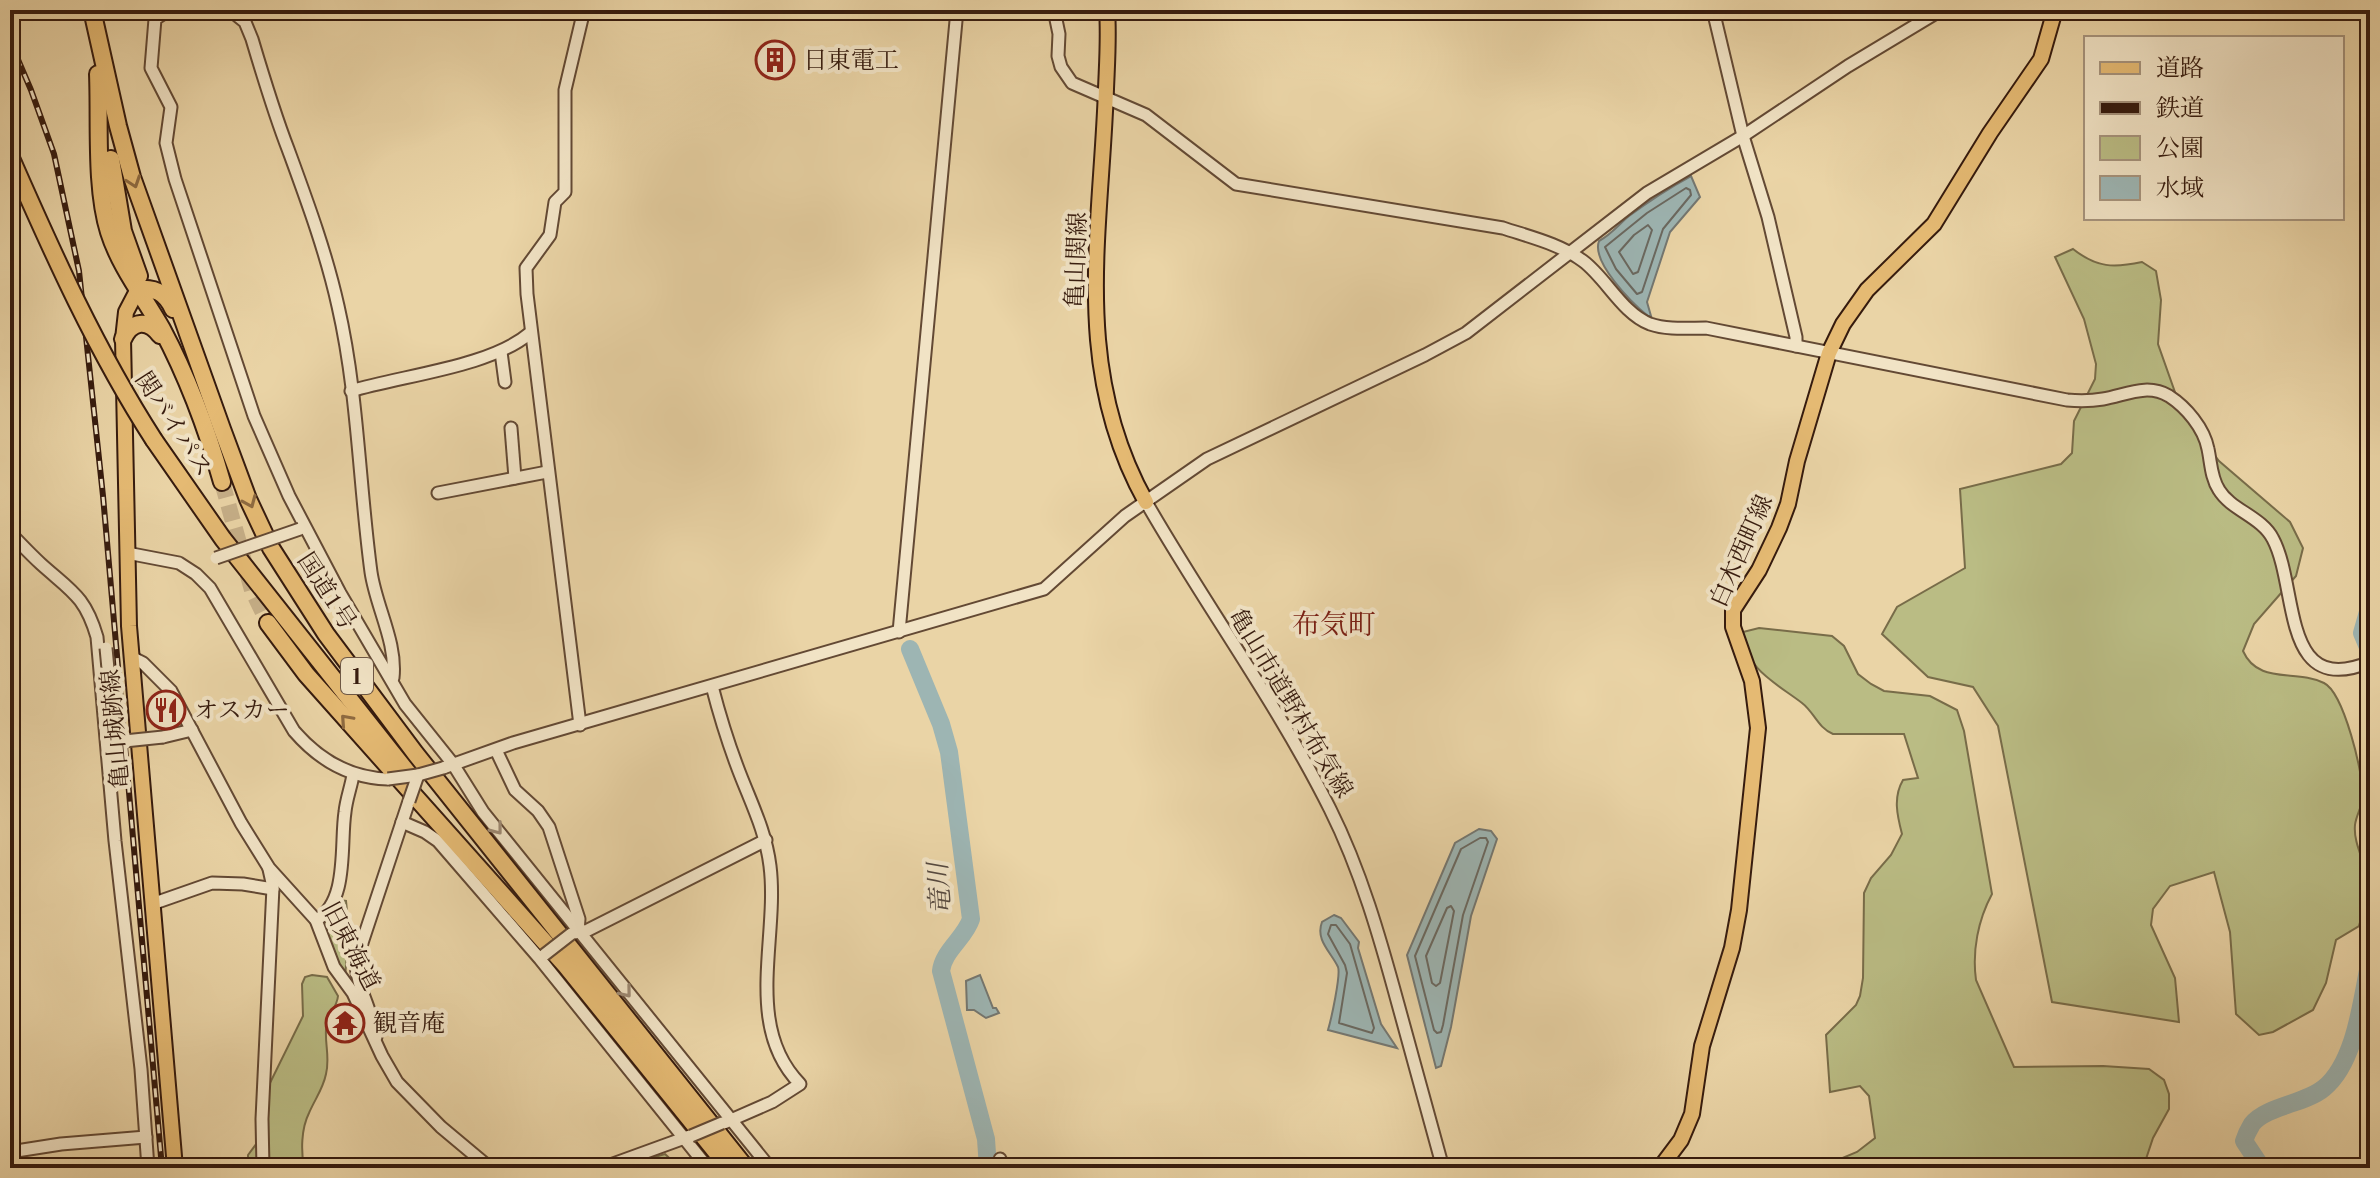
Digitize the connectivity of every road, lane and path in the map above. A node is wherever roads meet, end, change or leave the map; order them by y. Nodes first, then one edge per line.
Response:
1 (169, 10) edge
2 (230, 10) edge
3 (584, 10) edge
4 (957, 10) edge
5 (1054, 10) edge
6 (1107, 10) edge
7 (1713, 10) edge
8 (1941, 10) edge
9 (2055, 10) edge
10 (94, 17) edge
11 (105, 67) junction
12 (1106, 99) junction
13 (1743, 136) junction
14 (10, 156) edge
15 (1570, 253) junction
16 (138, 289) junction
17 (530, 333) junction
18 (123, 339) junction
19 (1796, 346) junction
20 (501, 352) junction
21 (1829, 353) junction
22 (505, 382) dead end
23 (351, 391) junction
24 (194, 397) junction
25 (511, 428) dead end
26 (222, 429) junction
27 (547, 472) junction
28 (515, 478) junction
29 (222, 482) tunnel mouth
30 (438, 493) dead end
31 (1146, 502) junction
32 (302, 528) junction
33 (10, 533) edge
34 (127, 553) junction
35 (216, 558) dead end
36 (268, 623) tunnel mouth
37 (93, 624) junction
38 (899, 632) junction
39 (131, 657) junction
40 (2366, 664) edge
41 (393, 679) junction
42 (712, 686) junction
43 (343, 690) junction
44 (580, 725) junction
45 (192, 730) junction
46 (496, 750) junction
47 (448, 766) junction
48 (353, 775) junction
49 (418, 775) junction
50 (402, 822) junction
51 (766, 840) junction
52 (269, 868) junction
53 (273, 889) junction
54 (531, 901) junction
55 (152, 904) junction
56 (316, 920) junction
57 (574, 933) junction
58 (542, 957) junction
59 (566, 966) junction
60 (376, 1042) junction
61 (726, 1122) junction
62 (146, 1137) junction
63 (688, 1137) junction
64 (10, 1152) edge
65 (148, 1168) edge
66 (175, 1168) edge
67 (263, 1168) edge
68 (490, 1168) edge
69 (602, 1168) edge
70 (708, 1168) edge
71 (729, 1168) edge
72 (746, 1168) edge
73 (770, 1168) edge
74 (1443, 1168) edge
75 (1660, 1168) edge

1 - 32 street
2 - 23 street
3 - 17 street
4 - 38 street
5 - 12 street
6 - 12 main road, 亀山関線
7 - 13 street
8 - 13 street
9 - 21 main road, 白木西町線
10 - 11 highway, 国道1号 / 1
10 - 16 highway, 国道1号 / 1
11 - 16 highway
11 -> 26 highway, 国道1号 / 1
12 - 15 street
12 - 31 main road, 亀山関線
13 - 15 street
13 - 19 street
14 - 43 highway, 関バイパス / 1, bridge
15 - 19 street
15 - 31 street
16 - 18 main road, 亀山城跡線
16 - 24 highway, 国道1号 / 1
16 - 26 highway
17 - 20 street
17 - 27 street
18 - 24 highway
18 - 34 main road, 亀山城跡線
19 - 21 street
20 - 22 street
20 - 23 street
21 - 40 street
21 - 75 main road, 白木西町線
23 - 41 street
24 - 29 highway, 国道1号 / 1
25 - 28 street
26 -> 54 highway, 国道1号 / 1
27 - 28 street
27 - 44 street
28 - 30 street
31 - 38 street
31 - 74 street, 亀山市道野村布気線
32 - 35 street, bridge
32 - 41 street
33 - 37 street
34 - 39 main road, 亀山城跡線
34 - 48 street
59 -> 36 highway, 1
37 - 45 street, bridge
37 - 62 street
38 - 42 street
39 - 45 street, 旧東海道
39 - 55 main road, 亀山城跡線
41 - 47 street
42 - 44 street
42 - 51 street
43 - 54 highway, 1
43 - 59 highway, 1
44 - 46 street
45 - 52 street, 旧東海道
46 - 47 street
46 - 57 street
47 - 49 street, bridge
47 -> 57 street
48 - 49 street, bridge
48 - 56 street
49 - 50 street, bridge
50 - 58 street
50 - 60 street
51 - 57 street
51 - 61 street
52 - 53 street
52 - 56 street, 旧東海道
53 - 55 street
53 - 67 street
54 - 72 highway, 国道1号 / 1
55 - 66 main road, 亀山城跡線
56 - 60 street, 旧東海道
57 - 58 street, bridge
57 -> 61 street
58 - 63 street
59 - 71 highway, 1
60 - 68 street, 旧東海道
61 - 63 street, bridge
61 - 73 street
62 - 64 street
62 - 65 street
63 - 69 street
63 - 70 street

